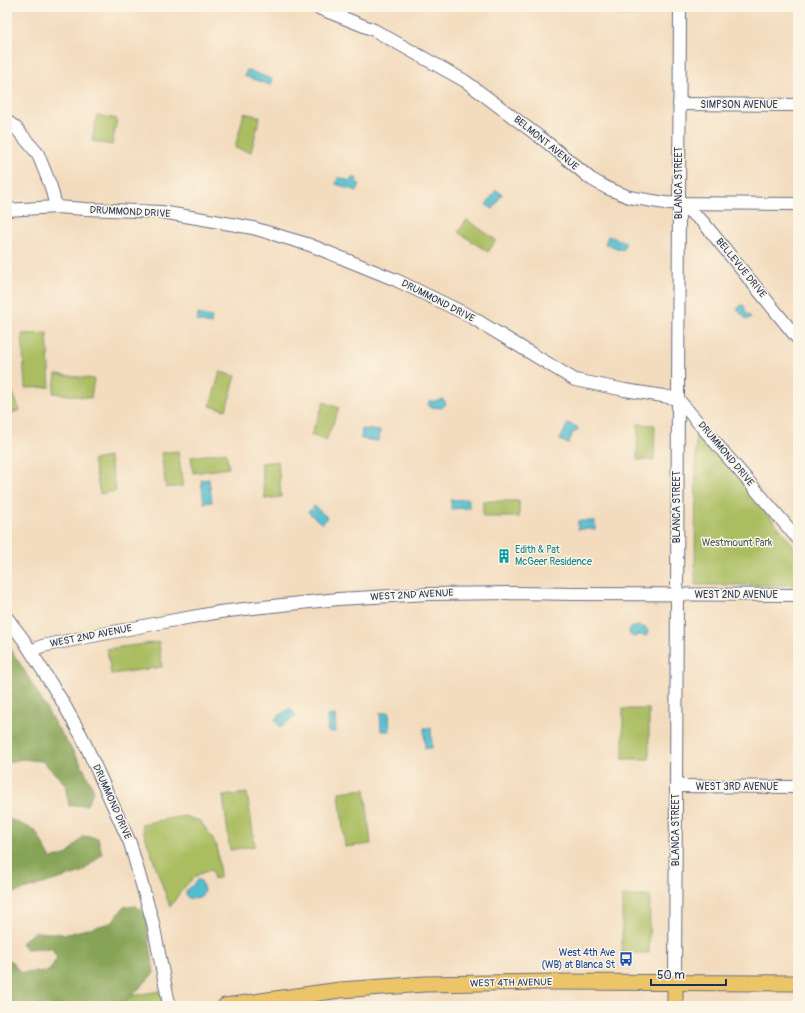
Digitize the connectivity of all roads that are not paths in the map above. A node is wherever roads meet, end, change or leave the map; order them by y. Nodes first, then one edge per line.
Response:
1 (316, 7) edge
2 (680, 7) edge
3 (679, 104) junction
4 (798, 105) edge
5 (7, 121) edge
6 (679, 203) junction
7 (798, 204) edge
8 (56, 207) junction
9 (7, 210) edge
10 (798, 338) edge
11 (678, 399) junction
12 (798, 539) edge
13 (677, 594) junction
14 (798, 595) edge
15 (7, 618) edge
16 (31, 651) junction
17 (676, 786) junction
18 (798, 787) edge
19 (675, 983) junction
20 (798, 983) edge
21 (171, 1006) edge
22 (225, 1006) edge
23 (675, 1006) edge

1 - 6 street, BELMONT AVENUE
2 - 3 street, BLANCA STREET
3 - 4 street, SIMPSON AVENUE
3 - 6 street, BLANCA STREET
5 - 8 street
6 - 7 street, BELMONT AVENUE
6 - 10 street, BELLEVUE DRIVE
6 - 11 street, BLANCA STREET
8 - 9 street, DRUMMOND DRIVE
8 - 11 street, DRUMMOND DRIVE
11 - 12 street, DRUMMOND DRIVE
11 - 13 street, BLANCA STREET
13 - 14 street, WEST 2ND AVENUE
13 - 16 street, WEST 2ND AVENUE
13 - 17 street, BLANCA STREET
15 - 16 street, DRUMMOND DRIVE
16 - 21 street, DRUMMOND DRIVE
17 - 18 street, WEST 3RD AVENUE
17 - 19 street, BLANCA STREET
19 - 20 main road, WEST 4TH AVENUE
19 - 22 main road, WEST 4TH AVENUE
19 - 23 main road, BLANCA STREET

